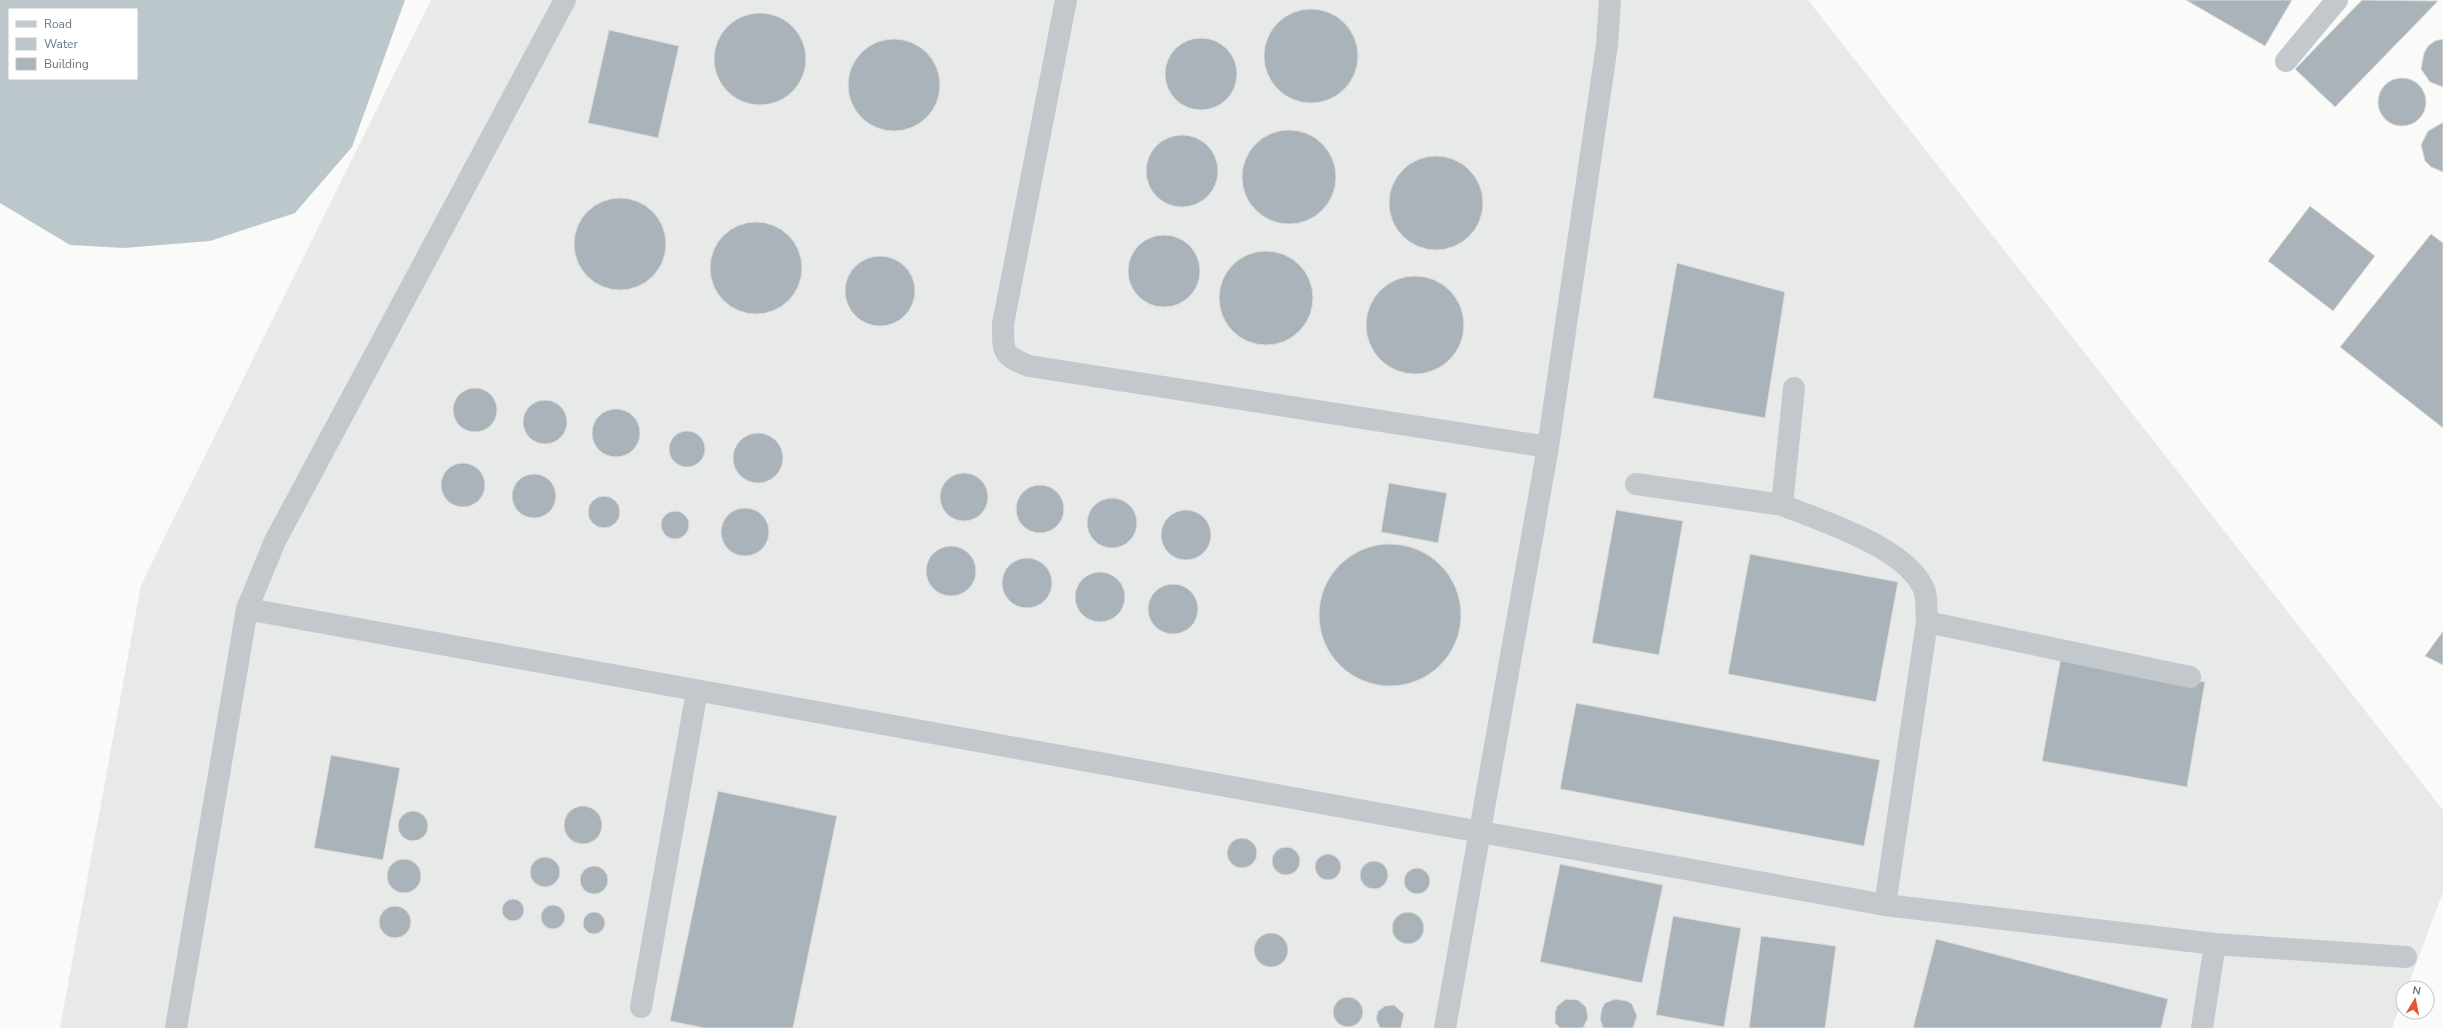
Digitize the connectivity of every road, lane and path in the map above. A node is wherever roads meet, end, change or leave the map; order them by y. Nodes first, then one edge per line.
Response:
1 (565, 0) edge
2 (1066, 0) edge
3 (1610, 0) edge
4 (2337, 0) edge
5 (2286, 61) dead end
6 (1794, 388) dead end
7 (1548, 447) junction
8 (1636, 484) dead end
9 (1782, 505) junction
10 (247, 609) junction
11 (1927, 622) junction
12 (2190, 677) dead end
13 (697, 690) junction
14 (1480, 831) junction
15 (1885, 905) junction
16 (2215, 944) junction
17 (2406, 957) dead end
18 (641, 1007) dead end
19 (176, 1028) edge
20 (1445, 1028) edge
21 (2202, 1028) edge

1 - 10 street
2 - 7 street
3 - 7 street
4 - 5 street
6 - 9 street
7 - 14 street
8 - 9 street
9 - 11 street
10 - 13 street
10 - 19 street
11 - 12 street
11 - 15 street
13 - 14 street
13 - 18 street
14 - 15 street
14 - 20 street
15 - 16 street
16 - 17 street
16 - 21 street

